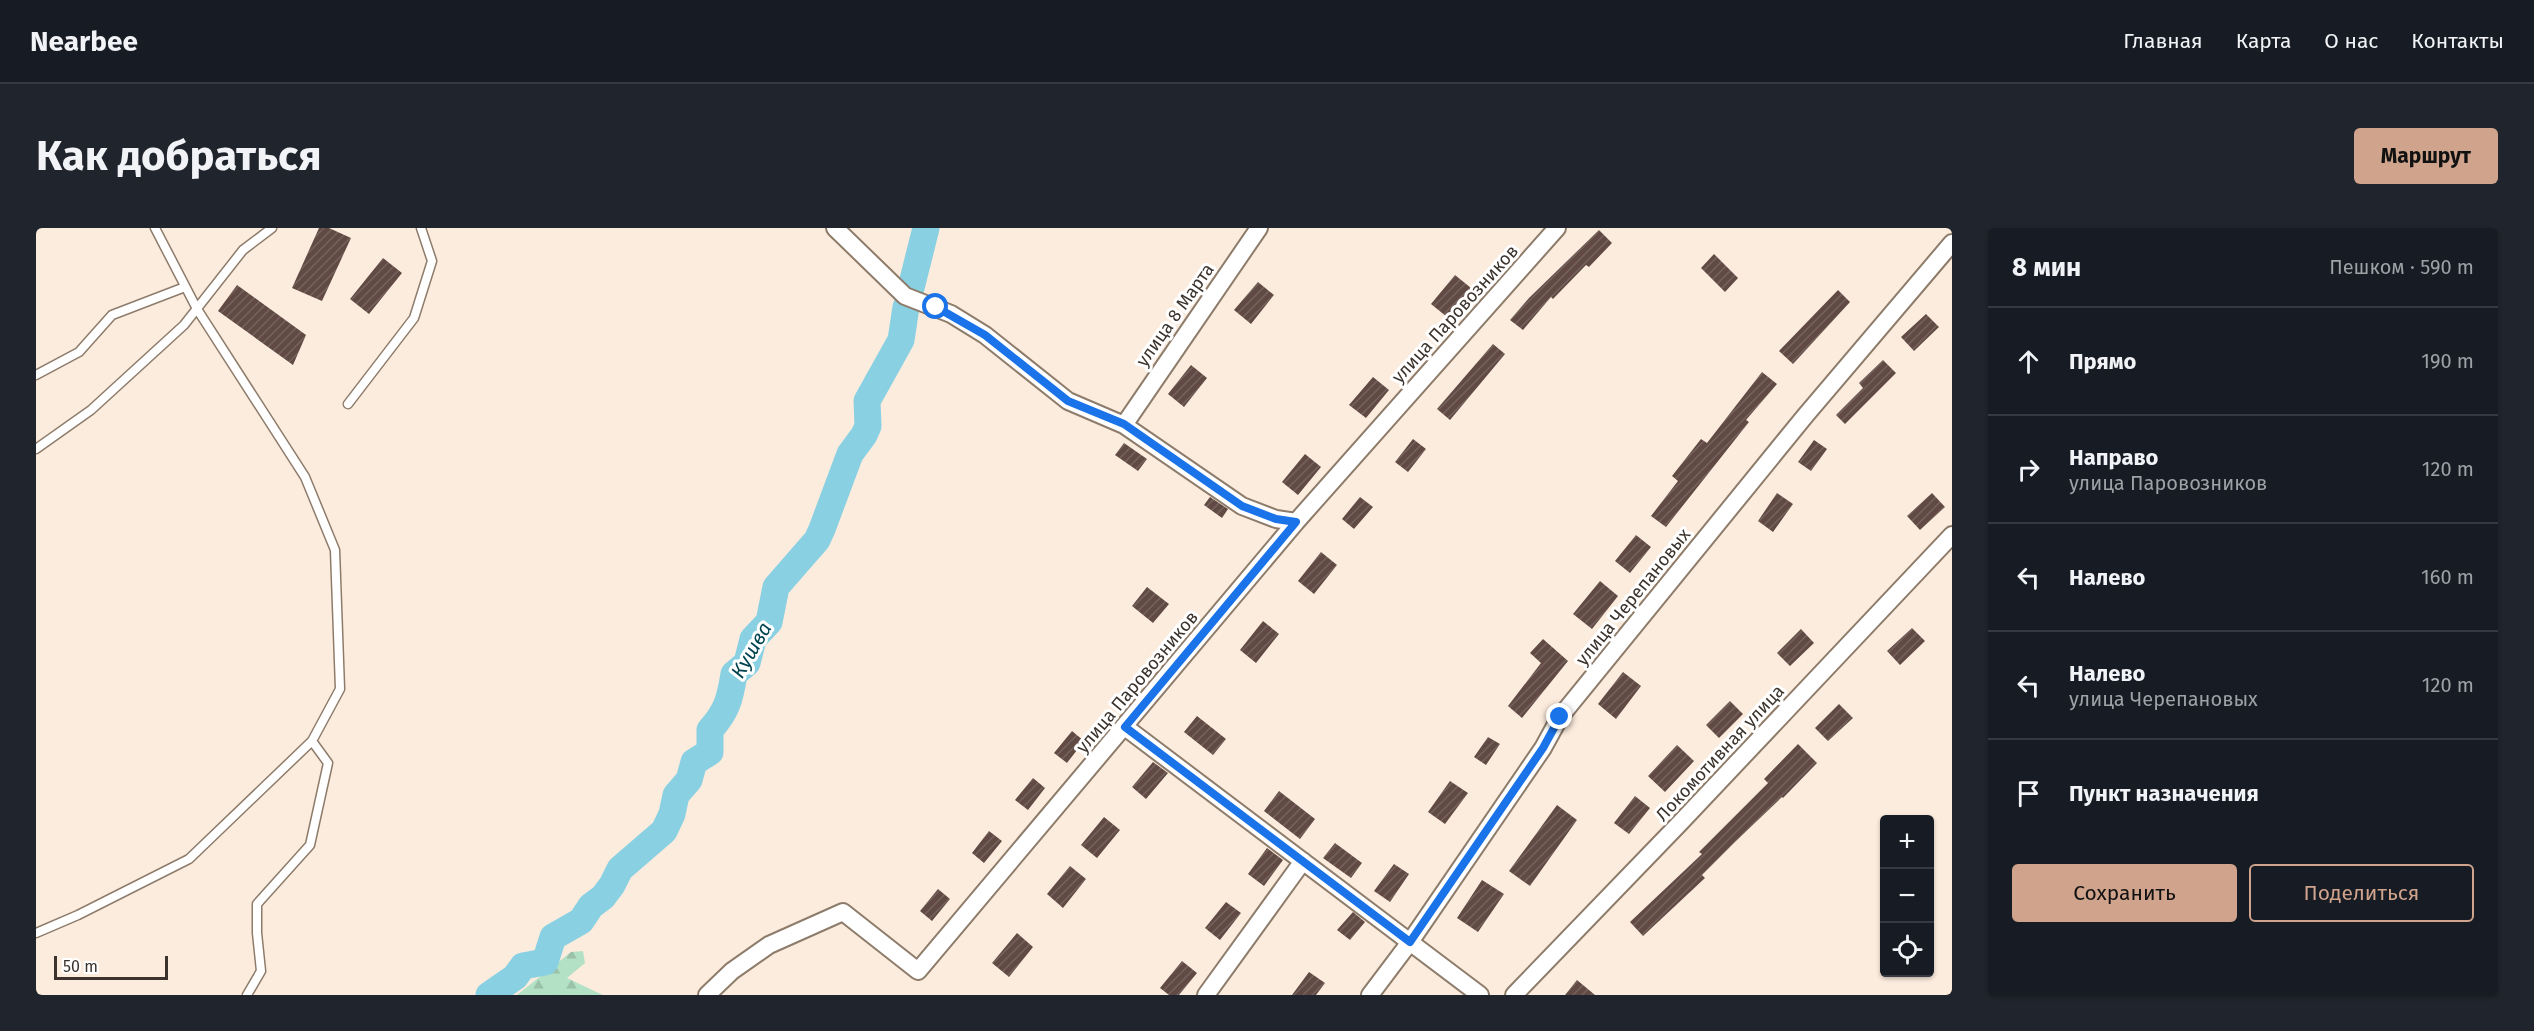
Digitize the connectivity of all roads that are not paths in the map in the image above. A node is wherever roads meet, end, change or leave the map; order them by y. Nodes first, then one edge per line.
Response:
1 (155, 228) edge
2 (272, 228) edge
3 (421, 228) edge
4 (835, 228) edge
5 (1259, 228) edge
6 (1557, 228) edge
7 (1952, 243) edge
8 (185, 287) junction
9 (197, 309) junction
10 (36, 375) edge
11 (348, 404) dead end
12 (1124, 424) junction
13 (36, 449) edge
14 (1296, 522) junction
15 (1952, 535) edge
16 (1125, 727) junction
17 (312, 741) junction
18 (1303, 861) junction
19 (36, 933) edge
20 (1410, 942) junction
21 (247, 995) edge
22 (707, 995) edge
23 (1206, 995) edge
24 (1370, 995) edge
25 (1480, 995) edge
26 (1514, 995) edge

1 - 8 lane
2 - 9 lane
3 - 11 lane
4 - 12 street
5 - 12 street, улица 8 Марта
6 - 14 street, улица Паровозников
7 - 20 street, улица Черепановых
8 - 9 lane
8 - 10 lane
9 - 13 lane
9 - 17 lane
12 - 14 street
14 - 16 street, улица Паровозников
15 - 26 street, Локомотивная улица
16 - 18 street
16 - 22 street, улица Паровозников
17 - 19 lane
17 - 21 lane
18 - 20 street
18 - 23 street
20 - 24 street, улица Черепановых
20 - 25 street

